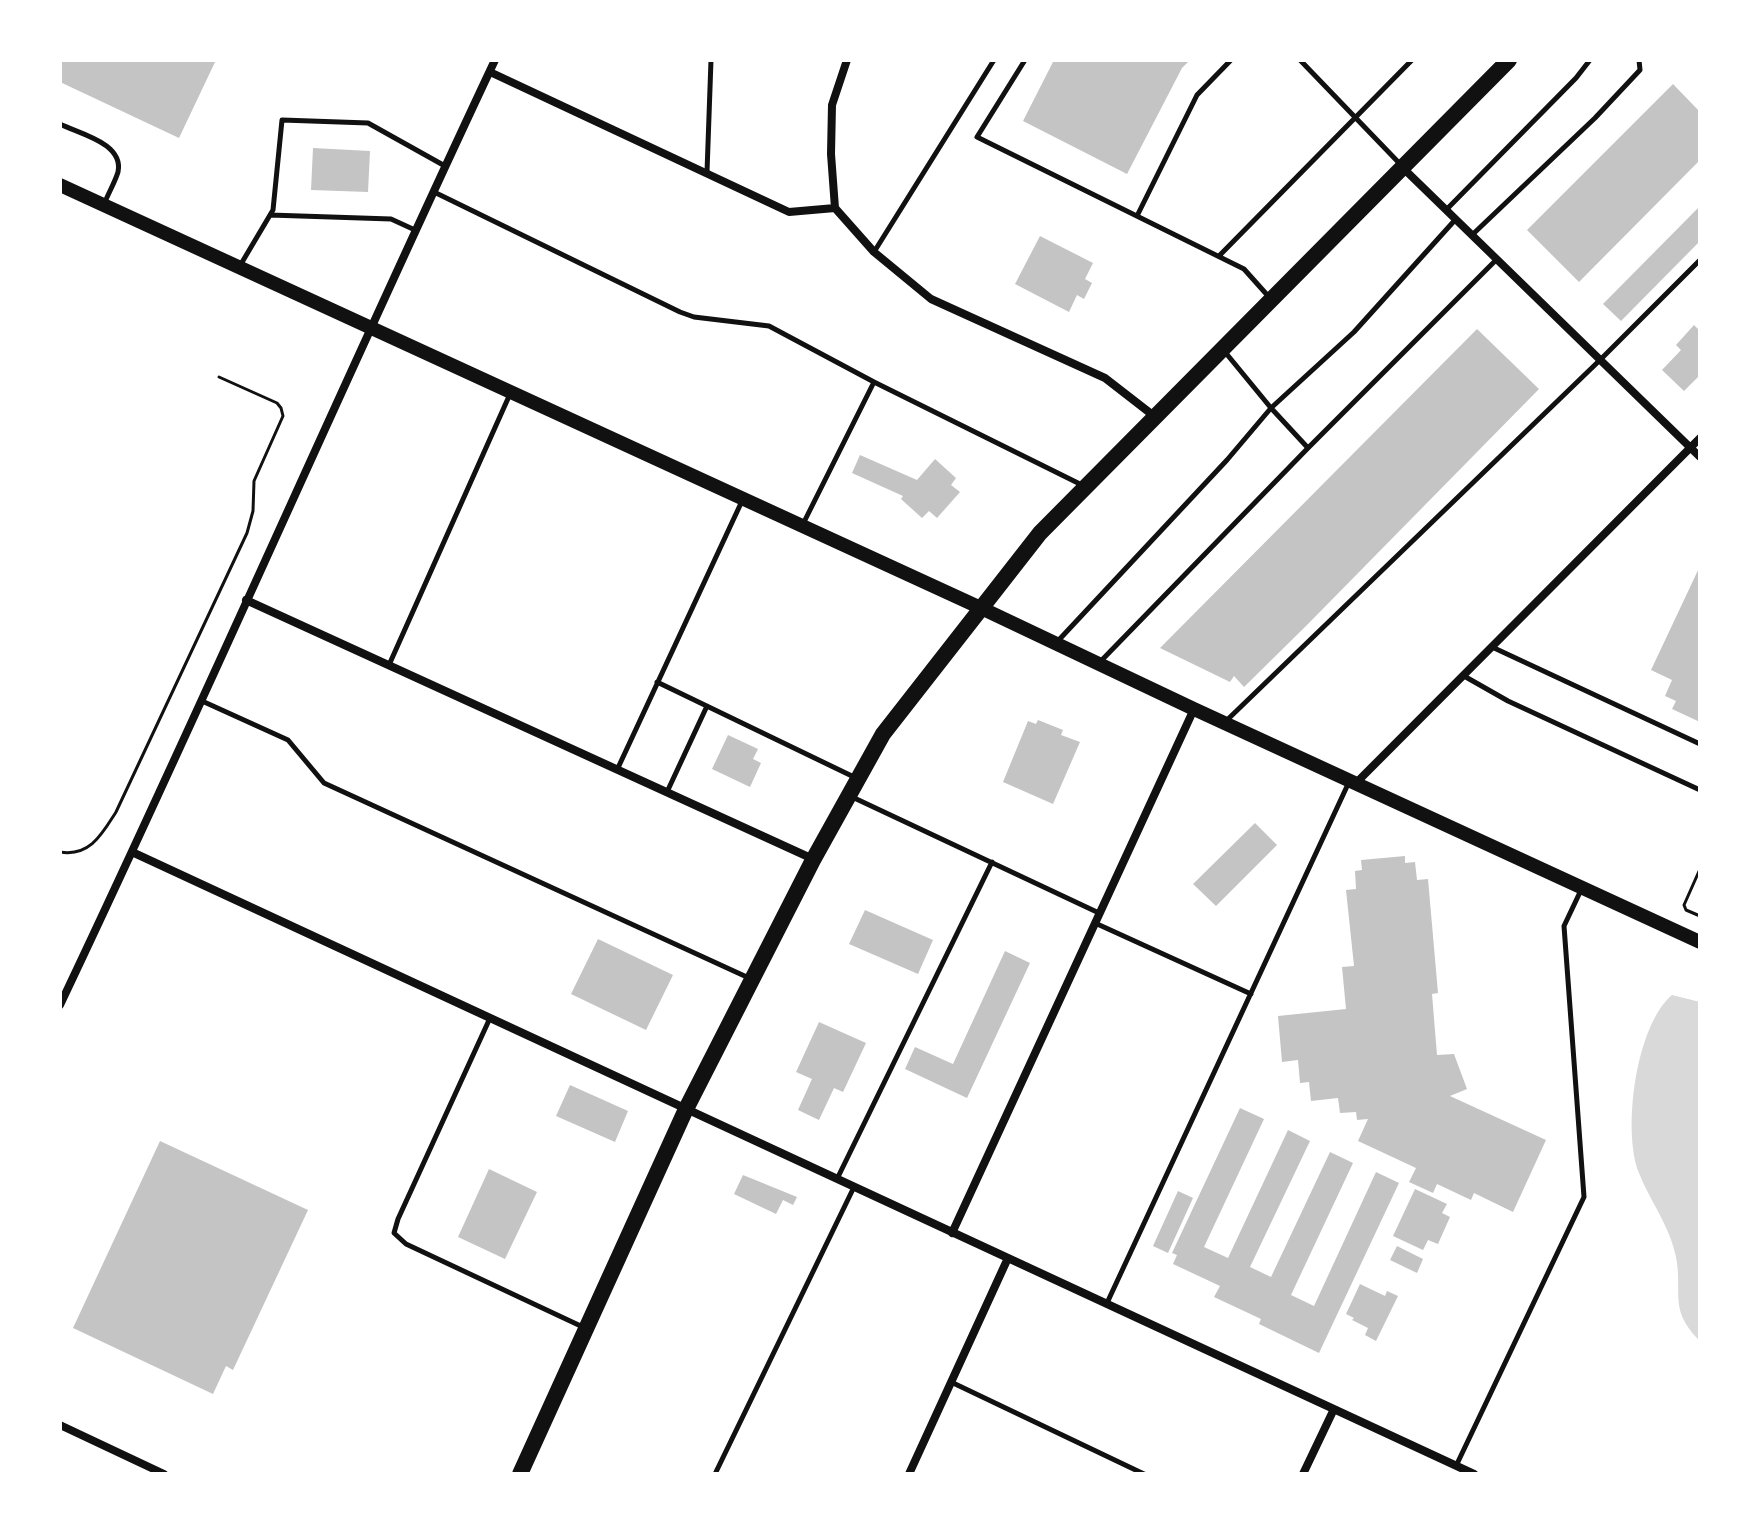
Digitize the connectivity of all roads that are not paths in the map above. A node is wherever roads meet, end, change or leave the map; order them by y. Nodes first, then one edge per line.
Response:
1 (495, 60) edge
2 (711, 60) edge
3 (847, 60) edge
4 (994, 60) edge
5 (1025, 60) edge
6 (1231, 60) edge
7 (1300, 60) edge
8 (1412, 60) edge
9 (1509, 60) edge
10 (1590, 60) edge
11 (1639, 60) edge
12 (490, 72) junction
13 (1355, 117) junction
14 (60, 124) edge
15 (445, 166) junction
16 (1403, 167) junction
17 (707, 173) junction
18 (60, 185) edge
19 (433, 192) junction
20 (103, 205) junction
21 (835, 208) junction
22 (1446, 210) junction
23 (270, 215) junction
24 (1137, 216) junction
25 (1456, 219) junction
26 (415, 230) junction
27 (1472, 235) junction
28 (874, 252) junction
29 (1219, 256) junction
30 (1497, 259) junction
31 (1700, 260) edge
32 (239, 268) junction
33 (1271, 299) junction
34 (369, 328) junction
35 (1222, 348) junction
36 (1600, 360) junction
37 (874, 382) junction
38 (511, 393) junction
39 (1271, 408) junction
40 (1154, 416) junction
41 (1700, 438) edge
42 (1308, 448) junction
43 (1690, 448) junction
44 (1700, 457) edge
45 (1085, 487) junction
46 (742, 500) junction
47 (802, 527) junction
48 (246, 600) junction
49 (981, 608) junction
50 (1056, 644) junction
51 (1492, 647) junction
52 (1099, 664) junction
53 (389, 665) junction
54 (1463, 676) junction
55 (657, 682) junction
56 (201, 700) junction
57 (707, 706) junction
58 (1194, 709) junction
59 (1224, 723) junction
60 (1700, 744) edge
61 (617, 770) junction
62 (858, 779) junction
63 (1354, 781) junction
64 (1700, 790) edge
65 (666, 793) junction
66 (849, 796) junction
67 (132, 852) junction
68 (813, 860) junction
69 (992, 862) junction
70 (1583, 888) junction
71 (1099, 913) junction
72 (1095, 923) junction
73 (1700, 942) edge
74 (752, 980) junction
75 (1251, 994) junction
76 (60, 1005) edge
77 (490, 1018) junction
78 (686, 1109) junction
79 (837, 1179) junction
80 (854, 1187) junction
81 (952, 1233) junction
82 (1008, 1258) junction
83 (1107, 1303) junction
84 (586, 1328) junction
85 (951, 1382) junction
86 (1334, 1409) junction
87 (60, 1425) edge
88 (1456, 1466) junction
89 (159, 1473) edge
90 (520, 1474) edge
91 (715, 1474) edge
92 (909, 1474) edge
93 (1144, 1474) edge
94 (1303, 1474) edge
95 (1474, 1474) edge

1 - 12 street
2 - 17 lane
3 - 21 street
4 - 28 lane
5 - 24 lane
6 - 24 lane
7 - 13 lane
8 - 13 lane
9 - 16 main road
10 - 22 lane
11 - 27 lane
12 - 15 street
12 - 17 street
13 - 16 lane
13 - 29 lane
14 - 20 lane
15 - 19 street
15 - 23 lane
16 - 22 street
16 - 33 main road
17 - 21 street
18 - 20 main road
19 - 26 street
19 - 37 lane
20 - 32 main road
21 - 28 street
22 - 25 street
23 - 26 lane
23 - 32 lane
24 - 29 lane
25 - 27 street
25 - 39 lane
26 - 34 street
27 - 30 street
28 - 40 street
29 - 33 lane
30 - 36 street
30 - 42 lane
31 - 36 lane
32 - 34 main road
33 - 35 main road
34 - 38 main road
34 - 48 street
35 - 39 lane
35 - 40 main road
36 - 43 street
36 - 59 lane
37 - 45 lane
37 - 47 lane
38 - 46 main road
38 - 53 lane
39 - 42 lane
39 - 50 lane
40 - 45 main road
41 - 43 street
42 - 52 lane
43 - 44 street
43 - 51 street
45 - 49 main road
46 - 47 main road
46 - 55 lane
47 - 49 main road
48 - 53 street
48 - 56 street
49 - 50 main road
49 - 62 main road
50 - 52 main road
51 - 54 street
51 - 60 lane
52 - 58 main road
53 - 61 street
54 - 63 street
54 - 64 lane
55 - 57 lane
55 - 61 lane
56 - 67 street
56 - 74 lane
57 - 62 lane
57 - 65 lane
58 - 59 main road
58 - 71 street
59 - 63 main road
61 - 65 street
62 - 66 main road
63 - 70 main road
63 - 75 lane
65 - 68 street
66 - 68 main road
66 - 69 lane
67 - 76 street
67 - 77 street
68 - 74 main road
69 - 71 lane
69 - 79 lane
70 - 73 main road
70 - 88 lane
71 - 72 street
72 - 75 lane
72 - 81 street
74 - 78 main road
75 - 83 lane
77 - 78 street
77 - 84 lane
78 - 79 street
78 - 84 main road
79 - 80 street
80 - 81 street
80 - 91 lane
81 - 82 street
82 - 83 street
82 - 85 street
83 - 86 street
84 - 90 main road
85 - 92 street
85 - 93 lane
86 - 88 street
86 - 94 street
87 - 89 street
88 - 95 street

